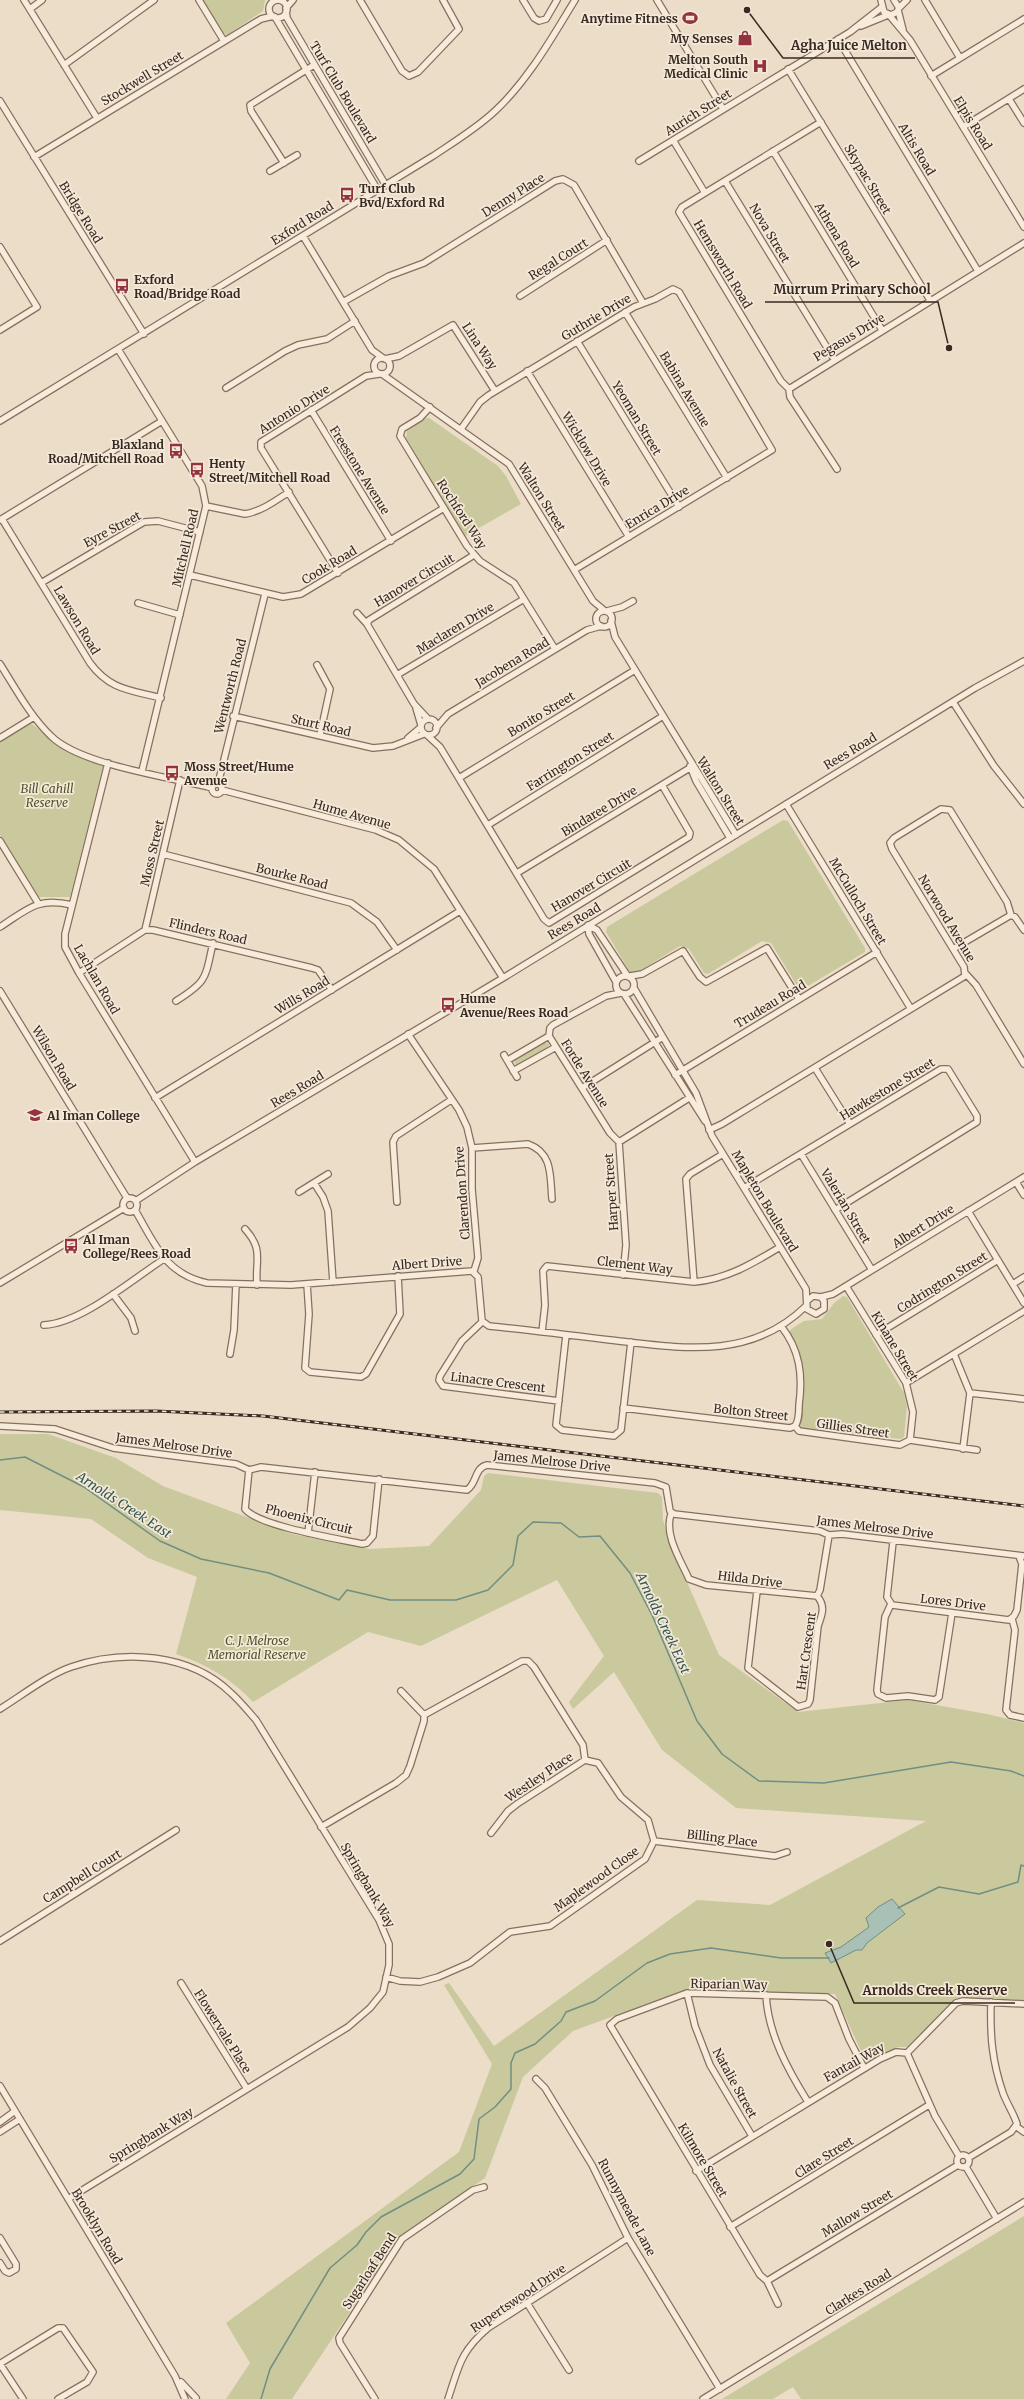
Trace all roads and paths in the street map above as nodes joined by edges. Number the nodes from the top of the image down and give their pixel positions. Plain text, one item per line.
1 (24, 0) edge
2 (42, 0) edge
3 (154, 0) edge
4 (199, 0) edge
5 (289, 0) edge
6 (293, 0) edge
7 (360, 0) edge
8 (443, 0) edge
9 (523, 0) edge
10 (557, 0) edge
11 (575, 0) edge
12 (657, 0) edge
13 (886, 0) edge
14 (895, 0) edge
15 (907, 0) edge
16 (925, 0) edge
17 (279, 1) edge
18 (270, 4) edge
19 (882, 4) edge
20 (30, 9) junction
21 (898, 9) junction
22 (286, 10) junction
23 (888, 15) junction
24 (274, 17) junction
25 (261, 19) junction
26 (1024, 19) edge
27 (903, 31) junction
28 (850, 32) junction
29 (838, 39) junction
30 (224, 41) junction
31 (960, 58) junction
32 (64, 65) junction
33 (314, 65) junction
34 (788, 69) junction
35 (306, 71) junction
36 (931, 76) junction
37 (1024, 89) edge
38 (1009, 98) junction
39 (0, 101) edge
40 (723, 109) junction
41 (97, 118) junction
42 (821, 122) junction
43 (1024, 123) edge
44 (963, 127) junction
45 (673, 140) junction
46 (773, 151) junction
47 (297, 156) dead end
48 (34, 157) junction
49 (640, 161) dead end
50 (284, 163) junction
51 (270, 171) dead end
52 (725, 181) junction
53 (385, 184) junction
54 (377, 189) junction
55 (705, 193) junction
56 (1024, 227) edge
57 (303, 236) junction
58 (607, 240) junction
59 (1024, 243) edge
60 (0, 247) edge
61 (978, 271) junction
62 (520, 296) dead end
63 (930, 300) junction
64 (343, 302) junction
65 (643, 303) junction
66 (625, 312) junction
67 (355, 321) junction
68 (0, 330) edge
69 (882, 330) junction
70 (144, 334) junction
71 (577, 341) junction
72 (118, 349) junction
73 (372, 350) junction
74 (399, 356) junction
75 (384, 359) junction
76 (834, 359) junction
77 (375, 364) junction
78 (390, 368) junction
79 (527, 371) junction
80 (381, 374) junction
81 (366, 376) junction
82 (394, 381) junction
83 (226, 388) dead end
84 (789, 389) junction
85 (496, 391) junction
86 (430, 407) junction
87 (311, 410) junction
88 (0, 422) edge
89 (162, 422) junction
90 (461, 429) junction
91 (751, 463) joint
92 (837, 469) dead end
93 (727, 478) junction
94 (289, 492) junction
95 (206, 506) junction
96 (679, 507) junction
97 (444, 508) junction
98 (1, 519) edge
99 (200, 532) junction
100 (629, 537) junction
101 (391, 540) junction
102 (474, 555) junction
103 (574, 570) junction
104 (338, 573) junction
105 (190, 576) junction
106 (41, 583) junction
107 (265, 594) junction
108 (524, 598) junction
109 (633, 600) dead end
110 (593, 601) junction
111 (138, 603) dead end
112 (622, 607) junction
113 (606, 611) junction
114 (357, 613) dead end
115 (180, 615) junction
116 (596, 618) junction
117 (611, 620) junction
118 (367, 624) junction
119 (603, 626) junction
120 (587, 630) junction
121 (615, 637) junction
122 (555, 649) junction
123 (1024, 661) edge
124 (0, 664) edge
125 (317, 665) dead end
126 (635, 670) junction
127 (397, 675) junction
128 (161, 698) junction
129 (953, 702) junction
130 (414, 704) junction
131 (448, 714) junction
132 (233, 716) junction
133 (663, 716) junction
134 (34, 717) junction
135 (429, 719) junction
136 (421, 726) junction
137 (436, 729) junction
138 (426, 734) junction
139 (320, 735) junction
140 (0, 738) edge
141 (403, 742) junction
142 (440, 747) junction
143 (108, 763) junction
144 (692, 767) junction
145 (142, 771) junction
146 (459, 778) junction
147 (180, 780) junction
148 (218, 784) junction
149 (662, 786) junction
150 (212, 788) junction
151 (222, 790) junction
152 (786, 804) junction
153 (1024, 804) edge
154 (488, 824) junction
155 (736, 835) junction
156 (730, 838) junction
157 (0, 842) edge
158 (163, 854) junction
159 (517, 873) junction
160 (38, 903) junction
161 (72, 905) junction
162 (460, 911) junction
163 (1011, 915) junction
164 (588, 925) junction
165 (0, 927) edge
166 (145, 930) junction
167 (1024, 930) edge
168 (213, 943) junction
169 (953, 949) junction
170 (397, 950) junction
171 (877, 952) junction
172 (78, 973) junction
173 (642, 974) junction
174 (966, 974) junction
175 (628, 976) junction
176 (503, 978) junction
177 (616, 983) junction
178 (634, 986) junction
179 (332, 990) junction
180 (0, 991) edge
181 (623, 994) junction
182 (606, 996) junction
183 (800, 999) junction
184 (176, 1001) dead end
185 (911, 1009) junction
186 (408, 1034) junction
187 (549, 1036) junction
188 (663, 1037) junction
189 (655, 1043) junction
190 (556, 1047) junction
191 (1024, 1064) edge
192 (815, 1068) junction
193 (684, 1070) junction
194 (513, 1071) junction
195 (675, 1075) junction
196 (517, 1077) dead end
197 (582, 1088) junction
198 (156, 1098) junction
199 (689, 1098) junction
200 (451, 1100) junction
201 (707, 1123) junction
202 (850, 1124) junction
203 (709, 1130) junction
204 (619, 1142) junction
205 (472, 1148) junction
206 (723, 1154) junction
207 (801, 1154) junction
208 (195, 1162) junction
209 (328, 1174) dead end
210 (1024, 1177) edge
211 (1016, 1182) junction
212 (314, 1183) junction
213 (744, 1188) junction
214 (299, 1192) dead end
215 (1024, 1195) edge
216 (127, 1198) junction
217 (552, 1199) dead end
218 (137, 1200) junction
219 (397, 1202) dead end
220 (124, 1208) junction
221 (135, 1210) junction
222 (835, 1210) junction
223 (968, 1211) junction
224 (245, 1229) dead end
225 (780, 1247) junction
226 (164, 1259) junction
227 (998, 1260) junction
228 (872, 1270) junction
229 (474, 1271) junction
230 (623, 1275) junction
231 (398, 1276) junction
232 (1024, 1277) edge
233 (333, 1282) junction
234 (694, 1282) junction
235 (0, 1283) edge
236 (236, 1284) junction
237 (257, 1284) junction
238 (307, 1284) junction
239 (1013, 1284) junction
240 (846, 1286) junction
241 (806, 1291) junction
242 (113, 1294) junction
243 (833, 1294) junction
244 (818, 1296) junction
245 (1024, 1303) edge
246 (807, 1304) junction
247 (825, 1305) junction
248 (1024, 1311) edge
249 (812, 1313) junction
250 (798, 1316) junction
251 (482, 1322) junction
252 (44, 1324) dead end
253 (781, 1326) junction
254 (135, 1331) dead end
255 (542, 1332) junction
256 (566, 1335) junction
257 (876, 1335) junction
258 (631, 1342) junction
259 (230, 1354) dead end
260 (954, 1354) junction
261 (906, 1383) junction
262 (970, 1392) junction
263 (1024, 1399) edge
264 (559, 1401) junction
265 (623, 1408) junction
266 (0, 1426) edge
267 (795, 1426) junction
268 (910, 1440) junction
269 (962, 1449) junction
270 (977, 1450) dead end
271 (249, 1470) junction
272 (315, 1472) junction
273 (379, 1479) junction
274 (671, 1514) junction
275 (308, 1532) junction
276 (829, 1535) junction
277 (893, 1542) junction
278 (1021, 1556) edge
279 (757, 1591) junction
280 (817, 1596) junction
281 (891, 1604) junction
282 (952, 1613) junction
283 (1012, 1619) junction
284 (400, 1691) dead end
285 (0, 1709) edge
286 (424, 1714) junction
287 (1024, 1718) edge
288 (585, 1760) junction
289 (322, 1827) junction
290 (176, 1830) dead end
291 (491, 1833) dead end
292 (654, 1841) junction
293 (787, 1852) dead end
294 (0, 1941) edge
295 (386, 1977) junction
296 (181, 1983) dead end
297 (687, 1993) junction
298 (766, 1995) junction
299 (992, 2002) junction
300 (1024, 2004) edge
301 (610, 2025) joint
302 (908, 2052) junction
303 (864, 2068) junction
304 (536, 2079) dead end
305 (0, 2086) edge
306 (247, 2089) junction
307 (808, 2102) junction
308 (929, 2105) junction
309 (15, 2111) junction
310 (20, 2119) junction
311 (0, 2122) edge
312 (1016, 2127) junction
313 (0, 2132) edge
314 (1024, 2132) edge
315 (752, 2136) junction
316 (959, 2156) junction
317 (968, 2158) junction
318 (958, 2165) junction
319 (966, 2167) junction
320 (696, 2170) junction
321 (484, 2187) dead end
322 (68, 2199) junction
323 (1024, 2202) edge
324 (997, 2219) junction
325 (730, 2227) junction
326 (0, 2238) edge
327 (628, 2238) junction
328 (0, 2263) edge
329 (767, 2281) junction
330 (527, 2303) junction
331 (778, 2304) dead end
332 (1, 2363) edge
333 (569, 2370) dead end
334 (175, 2376) junction
335 (720, 2389) junction
336 (198, 2398) edge
337 (23, 2399) edge
338 (58, 2399) edge
339 (185, 2399) edge
340 (189, 2399) edge
341 (375, 2399) edge
342 (448, 2399) edge
343 (703, 2399) edge

1 - 20 street
2 - 20 street
3 - 32 street
4 - 30 street
5 - 17 street
6 - 22 street
7 - 8 street
9 - 10 street
11 - 53 street, Exford Road
12 - 40 street
13 - 19 street, Aurich Street
14 - 21 street, Elpis Road
15 - 21 street, Aurich Street
16 - 31 street
17 - 18 street
17 - 22 street, Turf Club Boulevard
18 - 24 street, Turf Club Boulevard
18 - 25 street, Stockwell Street
19 - 23 street, Elpis Road
19 - 28 street, Aurich Street
20 - 32 street
21 - 23 street, Aurich Street
21 - 27 street, Elpis Road
22 - 24 street, Stockwell Street
22 - 33 street, Turf Club Boulevard
23 - 27 street, Elpis Road
23 - 28 street, Aurich Street
24 - 25 street, Stockwell Street
24 - 35 street, Turf Club Boulevard
25 - 30 street, Stockwell Street
26 - 31 street
27 - 36 street, Elpis Road
28 - 29 street, Aurich Street
29 - 34 street, Aurich Street
29 - 61 street, Altis Road
30 - 41 street, Stockwell Street
31 - 36 street
32 - 41 street
33 - 35 street
33 - 53 street, Turf Club Boulevard
34 - 40 street, Aurich Street
34 - 42 street, Skypac Street
35 - 50 street
35 - 54 street, Turf Club Boulevard
36 - 44 street, Elpis Road
37 - 38 street
38 - 43 street
38 - 44 street
39 - 48 street, Bridge Road
40 - 45 street, Aurich Street
41 - 48 street, Stockwell Street
42 - 46 street, Hemsworth Road
42 - 63 street, Skypac Street
44 - 56 street, Elpis Road
45 - 49 street, Aurich Street
45 - 55 street
46 - 52 street, Hemsworth Road
46 - 69 street, Athena Road
47 - 50 street
48 - 70 street, Bridge Road
50 - 51 street
52 - 55 street, Hemsworth Road
52 - 76 street, Nova Street
53 - 54 street, Exford Road
54 - 57 street, Exford Road
55 - 84 street, Hemsworth Road
57 - 64 street
57 - 70 street, Exford Road
58 - 62 street, Regal Court
58 - 64 street, Denny Place
58 - 65 street, Denny Place
59 - 61 street, Pegasus Drive
60 - 68 street
61 - 63 street, Pegasus Drive
63 - 69 street, Pegasus Drive
64 - 67 street
65 - 66 street, Guthrie Drive
65 - 91 street, Guthrie Drive
66 - 71 street, Guthrie Drive
66 - 93 street, Babina Avenue
67 - 73 street
67 - 83 street
69 - 76 street, Pegasus Drive
70 - 72 street, Exford Road
71 - 79 street, Guthrie Drive
71 - 96 street, Yeoman Street
72 - 88 street, Exford Road
72 - 89 street, Mitchell Road
73 - 75 street
73 - 77 street
74 - 75 street, Lina Way
74 - 78 street, Lina Way
74 - 85 street, Lina Way
75 - 77 street, Lina Way
75 - 78 street
76 - 84 street, Pegasus Drive
77 - 80 street
77 - 81 street, Antonio Drive
78 - 80 street, Lina Way
78 - 82 street
79 - 85 street, Guthrie Drive
79 - 100 street, Wicklow Drive
80 - 81 street, Antonio Drive
80 - 82 street, Walton Street
81 - 87 street, Antonio Drive
82 - 86 street, Walton Street
84 - 92 street, Hemsworth Road
85 - 90 street, Guthrie Drive
86 - 90 street, Walton Street
86 - 97 street, Rochford Way
87 - 94 street, Antonio Drive
87 - 101 street, Freestone Avenue
89 - 95 street, Mitchell Road
89 - 98 street
90 - 103 street, Walton Street
91 - 93 street, Enrica Drive
93 - 96 street, Enrica Drive
94 - 95 street
94 - 104 street, Antonio Drive
95 - 99 street, Mitchell Road
96 - 100 street, Enrica Drive
97 - 101 street, Cook Road
97 - 102 street, Rochford Way
98 - 106 street, Lawson Road
99 - 105 street, Mitchell Road
99 - 106 street, Eyre Street
100 - 103 street, Enrica Drive
101 - 104 street, Cook Road
102 - 108 street, Rochford Way
102 - 118 street, Hanover Circuit
103 - 110 street, Walton Street
104 - 107 street, Cook Road
105 - 107 street, Cook Road
105 - 115 street, Mitchell Road
106 - 128 street, Lawson Road
107 - 132 street, Wentworth Road
108 - 122 street, Rochford Way
108 - 127 street, Maclaren Drive
109 - 112 street
110 - 113 street, Walton Street
110 - 116 street, Walton Street
111 - 115 street
112 - 113 street
112 - 117 street
113 - 116 street
113 - 117 street, Walton Street
114 - 118 street
115 - 128 street, Mitchell Road
116 - 119 street, Walton Street
116 - 120 street, Jacobena Road
117 - 119 street, Jacobena Road
117 - 121 street, Walton Street
118 - 127 street
119 - 120 street, Jacobena Road
119 - 121 street, Walton Street
120 - 122 street, Jacobena Road
121 - 126 street, Walton Street
122 - 131 street, Jacobena Road
123 - 129 street, Rees Road
124 - 134 street
125 - 139 street
126 - 133 street, Walton Street
126 - 146 street, Bonito Street
127 - 130 street
128 - 145 street, Mitchell Road
129 - 152 street, Rees Road
129 - 153 street
130 - 135 street
130 - 136 street
131 - 135 street, Jacobena Road
131 - 137 street, Jacobena Road
132 - 139 street, Sturt Road
132 - 148 street, Wentworth Road
133 - 144 street, Walton Street
133 - 154 street, Farrington Street
134 - 140 street
134 - 143 street
135 - 136 street
135 - 137 street
136 - 138 street
136 - 141 street, Sturt Road
137 - 138 street
137 - 142 street
138 - 141 street, Sturt Road
138 - 142 street
139 - 141 street, Sturt Road
142 - 146 street, Hanover Circuit
143 - 145 street
143 - 161 street, Lachlan Road
144 - 149 street, Bindaree Drive
144 - 155 street, Walton Street
144 - 156 street, Walton Street
145 - 147 street
146 - 154 street, Hanover Circuit
147 - 150 street
147 - 158 street, Moss Street
148 - 150 street
148 - 151 street
149 - 159 street, Bindaree Drive
149 - 159 street, Hanover Circuit
150 - 151 street, Hume Avenue
151 - 162 street, Hume Avenue
152 - 155 street, Rees Road
152 - 171 street, McCulloch Street
154 - 159 street, Hanover Circuit
155 - 156 street, Rees Road
156 - 164 street, Rees Road
157 - 160 street
158 - 166 street, Moss Street
158 - 170 street, Bourke Road
160 - 161 street
160 - 165 street
161 - 172 street, Lachlan Road
162 - 170 street, Wills Road
162 - 176 street, Hume Avenue
163 - 167 street
163 - 169 street
163 - 169 street, Norwood Avenue
164 - 175 street
164 - 176 street, Rees Road
164 - 177 street
166 - 168 street, Flinders Road
166 - 172 street
168 - 179 street, Flinders Road
168 - 184 street
169 - 174 street, Norwood Avenue
170 - 179 street, Wills Road
171 - 183 street, Trudeau Road
171 - 185 street, McCulloch Street
172 - 198 street, Lachlan Road
173 - 175 street
173 - 178 street
173 - 183 street
174 - 185 street, Norwood Avenue
174 - 191 street
175 - 177 street
175 - 178 street
176 - 186 street, Rees Road
177 - 181 street
177 - 182 street, Forde Avenue
178 - 181 street
178 - 188 street, Mapleton Boulevard
179 - 198 street, Wills Road
180 - 216 street, Wilson Road
181 - 182 street, Forde Avenue
181 - 189 street, Mapleton Boulevard
182 - 187 street, Forde Avenue
183 - 193 street, Trudeau Road
185 - 192 street, Norwood Avenue
186 - 200 street, Clarendon Drive
186 - 208 street, Rees Road
187 - 190 street, Forde Avenue
187 - 194 street
188 - 189 street
188 - 193 street, Mapleton Boulevard
189 - 195 street, Mapleton Boulevard
189 - 197 street
190 - 194 street
190 - 197 street, Forde Avenue
192 - 202 street
192 - 203 street, Norwood Avenue
193 - 195 street, Trudeau Road
193 - 201 street, Mapleton Boulevard
194 - 196 street
195 - 199 street, Mapleton Boulevard
197 - 204 street, Forde Avenue
198 - 208 street, Lachlan Road
199 - 201 street, Mapleton Boulevard
199 - 204 street, Harper Street
200 - 205 street, Clarendon Drive
200 - 219 street
201 - 203 street, Mapleton Boulevard
202 - 207 street, Hawkestone Street
202 - 222 street, Hawkestone Street
203 - 206 street, Mapleton Boulevard
204 - 230 street, Harper Street
205 - 217 street
205 - 229 street, Clarendon Drive
206 - 213 street, Mapleton Boulevard
206 - 234 street
207 - 213 street, Hawkestone Street
207 - 222 street, Valerian Street
208 - 218 street, Rees Road
209 - 212 street
210 - 211 street, Albert Drive
211 - 215 street
211 - 223 street, Albert Drive
212 - 214 street
212 - 233 street
213 - 225 street, Mapleton Boulevard
216 - 218 street
216 - 220 street
218 - 221 street
220 - 221 street
220 - 235 street
221 - 226 street, Albert Drive
222 - 228 street, Valerian Street
223 - 227 street
223 - 228 street, Albert Drive
224 - 237 street
225 - 234 street, Clement Way
225 - 241 street, Mapleton Boulevard
226 - 236 street, Albert Drive
226 - 242 street
227 - 239 street
227 - 257 street, Codrington Street
228 - 240 street, Albert Drive
229 - 231 street, Albert Drive
229 - 251 street, Albert Drive
230 - 234 street, Clement Way
230 - 255 street, Clement Way
231 - 233 street, Albert Drive
231 - 238 street
232 - 239 street
233 - 238 street, Albert Drive
236 - 237 street, Albert Drive
236 - 259 street
237 - 238 street, Albert Drive
239 - 245 street
240 - 243 street, Albert Drive
240 - 257 street, Kinane Street
241 - 244 street, Mapleton Boulevard
241 - 246 street, Mapleton Boulevard
242 - 252 street
242 - 254 street
243 - 244 street, Albert Drive
243 - 247 street, Albert Drive
244 - 246 street, Albert Drive
244 - 247 street
246 - 249 street
246 - 250 street
247 - 249 street
248 - 260 street
249 - 250 street
250 - 253 street
251 - 255 street
251 - 264 street, Linacre Crescent
253 - 258 street
253 - 267 street, Bolton Street
255 - 256 street
256 - 258 street
256 - 264 street
257 - 261 street, Kinane Street
258 - 265 street
260 - 261 street
260 - 262 street
261 - 268 street, Kinane Street
262 - 263 street
262 - 269 street
264 - 265 street
265 - 267 street, Bolton Street
266 - 271 street, James Melrose Drive
267 - 268 street, Gillies Street
268 - 269 street
269 - 270 street
271 - 272 street, James Melrose Drive
271 - 275 street, Phoenix Circuit
272 - 273 street, James Melrose Drive
272 - 275 street
273 - 274 street, James Melrose Drive
273 - 275 street, Phoenix Circuit
274 - 276 street, James Melrose Drive
274 - 279 street, Hilda Drive
276 - 277 street, James Melrose Drive
276 - 280 street
277 - 278 street, James Melrose Drive
277 - 281 street
278 - 283 street
279 - 280 street, Hilda Drive
279 - 280 street, Hart Crescent
281 - 282 street, Lores Drive
281 - 282 street
282 - 283 street, Lores Drive
283 - 287 street
284 - 286 street
285 - 289 street, Springbank Way
286 - 288 street
286 - 289 street
288 - 291 street, Westley Place
288 - 292 street
289 - 295 street, Springbank Way
290 - 294 street, Campbell Court
292 - 293 street, Billing Place
292 - 295 street, Maplewood Close
295 - 306 street, Springbank Way
296 - 306 street, Flowervale Place
297 - 298 street, Riparian Way
297 - 301 street, Riparian Way
297 - 315 street, Natalie Street
298 - 303 street, Riparian Way
298 - 307 street
299 - 300 street
299 - 302 street
299 - 312 street
301 - 320 street, Kilmore Street
302 - 303 street, Fantail Way
302 - 308 street
303 - 307 street, Fantail Way
304 - 327 street, Runnymeade Lane
305 - 309 street, Brooklyn Road
306 - 322 street, Springbank Way
307 - 315 street, Fantail Way
308 - 316 street
308 - 325 street, Clare Street
309 - 310 street, Brooklyn Road
309 - 311 street
310 - 313 street
310 - 322 street, Brooklyn Road
312 - 314 street
312 - 317 street
315 - 320 street, Fantail Way
316 - 317 street
316 - 318 street
317 - 319 street
318 - 319 street
318 - 329 street, Mallow Street
319 - 324 street
320 - 325 street, Kilmore Street
321 - 341 street, Sugarloaf Bend
322 - 334 street, Brooklyn Road
323 - 324 street, Clarkes Road
324 - 335 street, Clarkes Road
325 - 329 street, Kilmore Street
326 - 328 street
327 - 330 street, Rupertswood Drive
327 - 335 street, Runnymeade Lane
329 - 331 street, Kilmore Street
330 - 333 street
330 - 342 street, Rupertswood Drive
332 - 337 street
332 - 338 street
334 - 336 street, Brooklyn Road
334 - 339 street, Brooklyn Road
335 - 343 street, Clarkes Road
336 - 340 street

